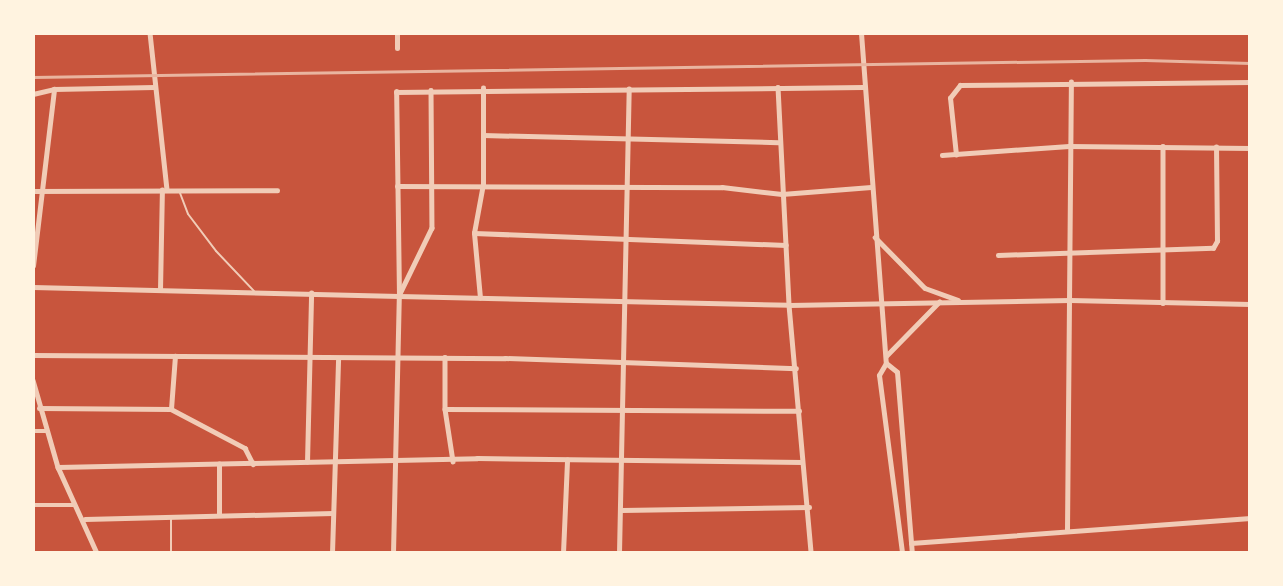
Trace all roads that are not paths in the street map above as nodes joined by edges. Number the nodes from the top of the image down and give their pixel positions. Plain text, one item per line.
1 (149, 33) edge
2 (397, 33) edge
3 (861, 33) edge
4 (397, 48) dead end
5 (1071, 82) junction
6 (1250, 82) edge
7 (155, 87) junction
8 (778, 87) junction
9 (863, 87) junction
10 (483, 88) junction
11 (54, 89) junction
12 (629, 89) junction
13 (431, 90) junction
14 (396, 92) joint
15 (33, 94) edge
16 (483, 135) junction
17 (629, 137) junction
18 (778, 142) junction
19 (1069, 146) junction
20 (1163, 146) junction
21 (1216, 147) junction
22 (1250, 148) edge
23 (942, 155) dead end
24 (956, 155) junction
25 (483, 184) junction
26 (434, 185) junction
27 (397, 186) junction
28 (629, 186) junction
29 (871, 187) junction
30 (165, 189) junction
31 (178, 189) junction
32 (42, 190) junction
33 (277, 190) dead end
34 (33, 191) edge
35 (782, 194) junction
36 (474, 233) junction
37 (875, 236) junction
38 (628, 237) junction
39 (786, 245) junction
40 (1073, 252) junction
41 (1163, 252) junction
42 (998, 255) dead end
43 (33, 266) edge
44 (33, 287) edge
45 (160, 291) junction
46 (256, 292) junction
47 (311, 293) junction
48 (399, 296) junction
49 (480, 298) junction
50 (1070, 300) junction
51 (940, 301) junction
52 (962, 301) junction
53 (621, 302) junction
54 (880, 302) junction
55 (1163, 303) junction
56 (1250, 304) edge
57 (789, 305) junction
58 (33, 355) edge
59 (175, 356) junction
60 (310, 358) junction
61 (397, 358) junction
62 (445, 358) junction
63 (338, 359) junction
64 (885, 360) junction
65 (620, 363) junction
66 (796, 368) junction
67 (33, 380) edge
68 (39, 408) junction
69 (171, 409) junction
70 (619, 409) junction
71 (445, 410) junction
72 (799, 411) junction
73 (33, 431) edge
74 (47, 431) junction
75 (335, 460) junction
76 (567, 460) junction
77 (307, 461) junction
78 (453, 461) junction
79 (802, 462) junction
80 (394, 463) junction
81 (619, 463) junction
82 (219, 464) junction
83 (253, 464) junction
84 (58, 467) junction
85 (33, 505) edge
86 (75, 505) junction
87 (809, 507) junction
88 (622, 510) junction
89 (333, 513) junction
90 (219, 515) junction
91 (171, 518) junction
92 (1250, 518) edge
93 (85, 519) junction
94 (1067, 530) junction
95 (911, 543) junction
96 (97, 553) edge
97 (172, 553) edge
98 (332, 553) edge
99 (394, 553) edge
100 (563, 553) edge
101 (619, 553) edge
102 (811, 553) edge
103 (902, 553) edge
104 (912, 553) edge

1 - 7 street
2 - 4 street
3 - 9 street
5 - 6 street
5 - 19 street
5 - 24 street
7 - 11 street
7 - 30 street
8 - 9 street
8 - 12 street
8 - 18 street
9 - 29 street
10 - 12 street
10 - 13 street
10 - 16 street
11 - 15 street
11 - 32 street
12 - 17 street
13 - 14 street
13 - 26 street
14 - 27 street
16 - 17 street
16 - 25 street
17 - 18 street
17 - 28 street
18 - 35 street
19 - 20 street
19 - 24 street
19 - 40 street
20 - 21 street
20 - 41 street
21 - 22 street
21 - 41 street
23 - 24 street
25 - 26 street
25 - 28 street
25 - 36 street
26 - 27 street
26 - 48 street
27 - 48 street
28 - 35 street
28 - 38 street
29 - 35 street
29 - 37 street
30 - 31 street
30 - 32 street
30 - 45 street
31 - 33 street
31 - 46 lane
32 - 34 street
32 - 43 street
35 - 39 street
36 - 38 street
36 - 49 street
37 - 52 street
37 - 54 street
38 - 39 street
38 - 53 street
39 - 57 street
40 - 41 street
40 - 42 street
40 - 50 street
41 - 55 street
44 - 45 street
45 - 46 street
46 - 47 street
47 - 48 street
47 - 60 street
48 - 49 street
48 - 61 street
49 - 53 street
50 - 52 street
50 - 55 street
50 - 94 street
51 - 52 street
51 - 54 street
51 - 64 street
53 - 57 street
53 - 65 street
54 - 57 street
54 - 64 street
55 - 56 street
57 - 66 street
58 - 59 street
59 - 60 street
59 - 69 street
60 - 63 street
60 - 77 street
61 - 62 street
61 - 63 street
61 - 80 street
62 - 65 street
62 - 71 street
63 - 75 street
64 - 95 street
64 - 103 street
65 - 66 street
65 - 70 street
66 - 72 street
67 - 68 street
68 - 69 street
68 - 74 street
69 - 83 street
70 - 71 street
70 - 72 street
70 - 81 street
71 - 78 street
72 - 79 street
73 - 74 street
74 - 84 street
75 - 77 street
75 - 80 street
75 - 89 street
76 - 78 street
76 - 81 street
76 - 100 street
77 - 83 street
78 - 80 street
79 - 81 street
79 - 87 street
80 - 99 street
81 - 88 street
82 - 83 street
82 - 84 street
82 - 90 street
84 - 86 street
85 - 86 street
86 - 93 street
87 - 88 street
87 - 102 street
88 - 101 street
89 - 90 street
89 - 98 street
90 - 91 street
91 - 93 street
91 - 97 lane
92 - 94 street
93 - 96 street
94 - 95 street
95 - 104 street

